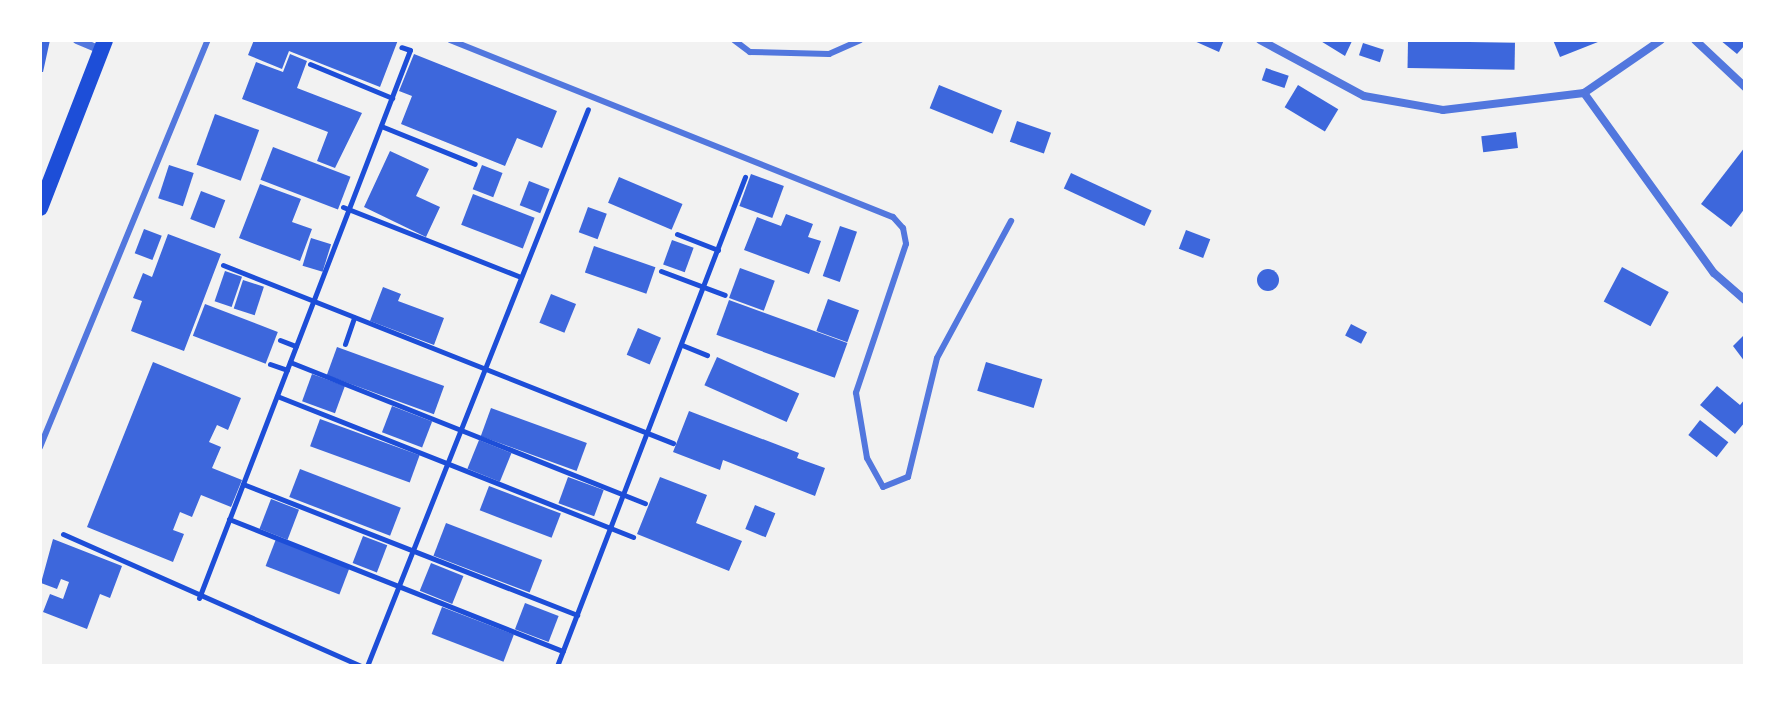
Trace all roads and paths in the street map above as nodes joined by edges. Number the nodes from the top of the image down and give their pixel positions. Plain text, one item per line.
1 (77, 40) edge
2 (208, 40) edge
3 (450, 40) edge
4 (734, 40) edge
5 (860, 40) edge
6 (1260, 40) edge
7 (1661, 40) edge
8 (1695, 40) edge
9 (103, 45) edge
10 (401, 47) dead end
11 (310, 64) dead end
12 (1745, 87) edge
13 (1584, 93) junction
14 (592, 97) junction
15 (392, 98) junction
16 (381, 126) junction
17 (475, 164) dead end
18 (745, 177) dead end
19 (40, 208) edge
20 (346, 208) junction
21 (1011, 221) dead end
22 (677, 234) dead end
23 (718, 250) junction
24 (223, 265) dead end
25 (661, 271) dead end
26 (521, 277) junction
27 (704, 287) junction
28 (725, 295) dead end
29 (1745, 300) edge
30 (313, 302) junction
31 (354, 318) junction
32 (280, 340) dead end
33 (345, 344) dead end
34 (682, 345) junction
35 (296, 346) junction
36 (707, 355) dead end
37 (290, 362) junction
38 (270, 364) dead end
39 (287, 370) junction
40 (484, 371) junction
41 (277, 396) junction
42 (461, 430) junction
43 (650, 433) junction
44 (673, 443) dead end
45 (40, 447) edge
46 (447, 464) junction
47 (243, 484) junction
48 (626, 496) junction
49 (645, 503) dead end
50 (229, 519) junction
51 (613, 529) junction
52 (63, 534) dead end
53 (633, 537) dead end
54 (413, 551) junction
55 (399, 586) junction
56 (199, 598) junction
57 (577, 615) junction
58 (563, 651) junction
59 (361, 666) edge
60 (367, 666) edge
61 (557, 666) edge

1 - 9 street
2 - 45 lane
3 - 14 lane
4 - 5 lane
6 - 13 street
7 - 13 street
8 - 12 street
9 - 19 main road
10 - 15 path
11 - 15 path
13 - 29 street
14 - 21 lane
14 - 26 path
15 - 16 path
16 - 17 path
16 - 20 path
18 - 23 path
20 - 26 path
20 - 30 path
22 - 23 path
23 - 27 path
24 - 30 path
25 - 27 path
26 - 40 path
27 - 28 path
27 - 34 path
30 - 31 path
30 - 35 path
31 - 33 path
31 - 40 path
32 - 35 path
34 - 36 path
34 - 43 path
35 - 37 path
37 - 39 path
37 - 42 path
38 - 39 path
39 - 41 path
40 - 42 path
40 - 43 path
41 - 46 path
41 - 47 path
42 - 46 path
42 - 48 path
43 - 44 path
43 - 48 path
46 - 51 path
46 - 54 path
47 - 50 path
47 - 54 path
48 - 49 path
48 - 51 path
50 - 55 path
50 - 56 path
51 - 53 path
51 - 57 path
52 - 56 path
54 - 55 path
54 - 57 path
55 - 58 path
55 - 60 path
56 - 59 path
57 - 58 path
58 - 61 path

